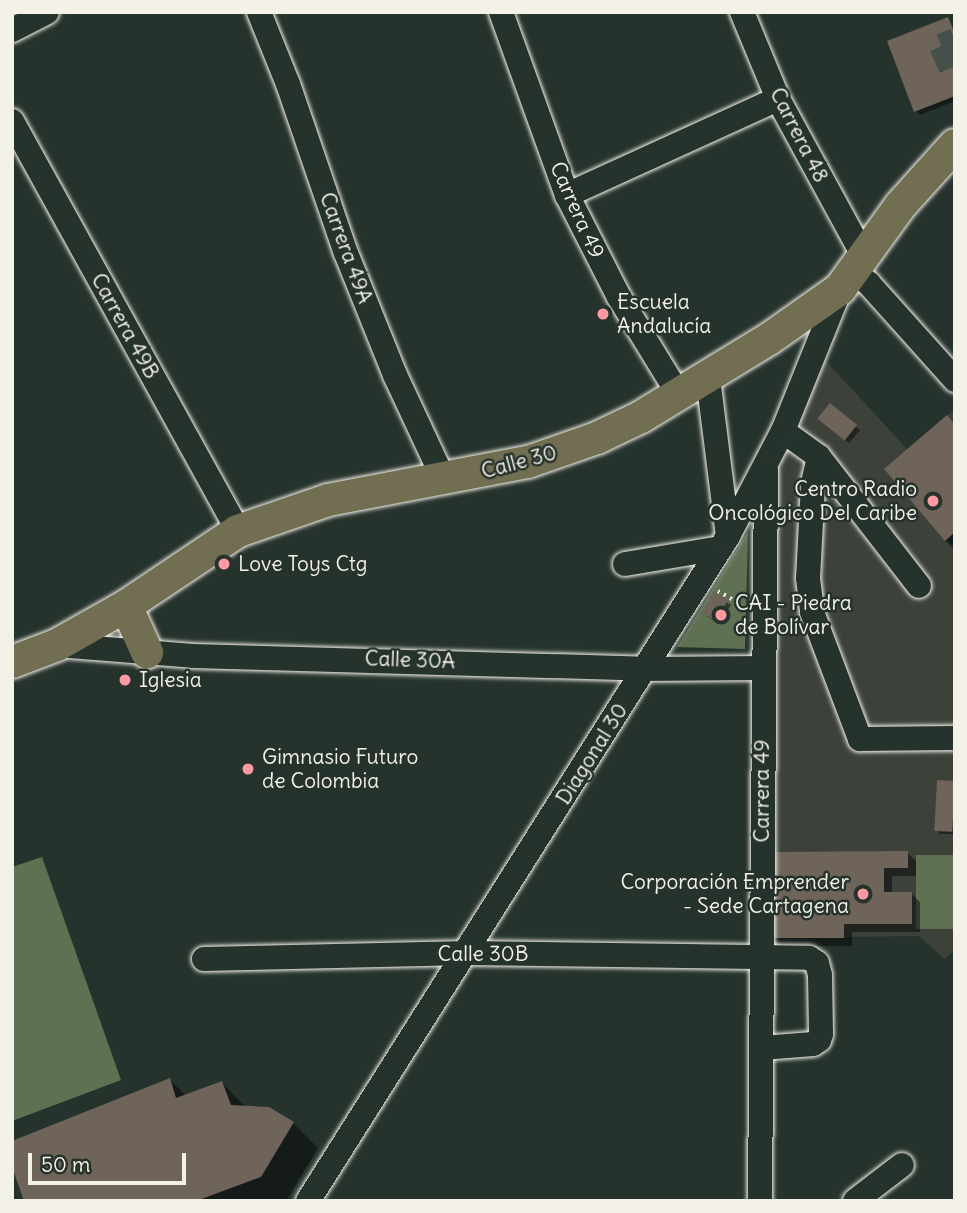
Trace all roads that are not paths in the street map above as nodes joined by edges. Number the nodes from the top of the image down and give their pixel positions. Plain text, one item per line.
1 (47, 12) edge
2 (259, 12) edge
3 (501, 12) edge
4 (742, 12) edge
5 (12, 30) edge
6 (778, 99) junction
7 (12, 121) edge
8 (955, 145) edge
9 (567, 195) junction
10 (852, 271) junction
11 (708, 378) junction
12 (955, 380) edge
13 (679, 395) junction
14 (783, 431) junction
15 (819, 457) junction
16 (766, 464) junction
17 (444, 480) junction
18 (238, 531) junction
19 (724, 542) junction
20 (625, 564) dead end
21 (919, 586) dead end
22 (126, 606) junction
23 (57, 645) junction
24 (147, 652) junction
25 (12, 662) edge
26 (646, 668) junction
27 (763, 668) junction
28 (955, 738) edge
29 (468, 953) junction
30 (761, 956) junction
31 (204, 959) dead end
32 (762, 1048) junction
33 (902, 1165) dead end
34 (308, 1201) edge
35 (760, 1201) edge
36 (856, 1201) edge

1 - 5 street
2 - 17 street, Carrera 49A
3 - 9 street, Carrera 49
4 - 6 street, Carrera 48
6 - 9 street
6 - 10 street, Carrera 48
7 - 18 street, Carrera 49B
8 - 10 main road, Calle 30
9 - 13 street, Carrera 49
10 - 11 main road, Calle 30
10 - 12 street, Carrera 48
10 - 14 street, Diagonal 30
11 - 13 main road, Calle 30
11 - 19 street
13 - 17 main road, Calle 30
14 - 15 street
14 - 16 street, Diagonal 30
15 - 21 street
15 - 28 street
16 - 19 street, Diagonal 30
16 - 27 street, Carrera 49
17 - 18 main road, Calle 30
18 - 22 main road, Calle 30
19 - 20 street
19 - 26 street, Diagonal 30
22 - 23 main road, Calle 30
22 - 24 main road
23 - 24 street, Calle 30A
23 - 25 main road, Calle 30
24 - 26 street, Calle 30A
26 - 27 street, Calle 30A
26 - 29 street, Diagonal 30
27 - 30 street, Carrera 49
29 - 30 street, Calle 30B
29 - 31 street, Calle 30B
29 - 34 street, Diagonal 30
30 - 32 street, Carrera 49
30 - 32 street, Calle 30B
32 - 35 street, Carrera 49
33 - 36 street

